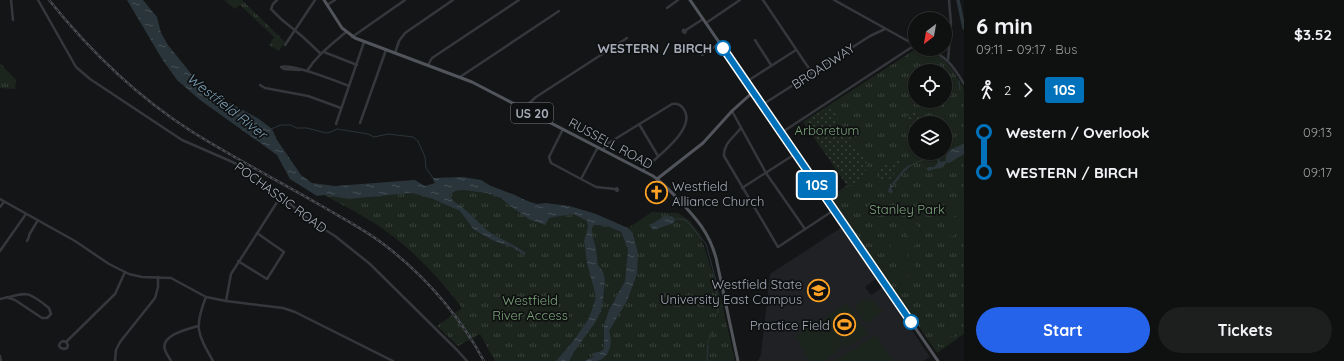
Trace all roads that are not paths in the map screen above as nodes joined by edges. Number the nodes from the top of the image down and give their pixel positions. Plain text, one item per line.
1 (11, 0) edge
2 (38, 0) edge
3 (277, 0) edge
4 (315, 0) edge
5 (324, 0) edge
6 (335, 0) edge
7 (405, 0) edge
8 (453, 0) edge
9 (519, 0) edge
10 (678, 0) edge
11 (690, 0) edge
12 (740, 0) edge
13 (763, 0) edge
14 (834, 0) edge
15 (949, 0) edge
16 (327, 5) junction
17 (667, 8) dead end
18 (559, 11) dead end
19 (950, 12) edge
20 (703, 19) junction
21 (13, 20) dead end
22 (706, 23) junction
23 (885, 29) junction
24 (686, 30) dead end
25 (295, 31) junction
26 (346, 32) junction
27 (352, 37) junction
28 (627, 38) dead end
29 (755, 40) dead end
30 (908, 41) edge
31 (364, 42) junction
32 (720, 43) junction
33 (285, 45) dead end
34 (386, 50) junction
35 (796, 50) junction
36 (908, 50) edge
37 (322, 53) junction
38 (395, 53) junction
39 (704, 54) dead end
40 (949, 56) edge
41 (943, 57) edge
42 (948, 60) junction
43 (356, 65) junction
44 (428, 65) junction
45 (772, 65) junction
46 (300, 70) junction
47 (306, 71) junction
48 (812, 73) junction
49 (460, 77) junction
50 (746, 82) junction
51 (964, 84) edge
52 (260, 85) dead end
53 (349, 86) junction
54 (753, 92) junction
55 (762, 105) junction
56 (342, 108) junction
57 (524, 108) junction
58 (732, 112) junction
59 (360, 123) dead end
60 (336, 124) dead end
61 (639, 124) junction
62 (741, 128) junction
63 (563, 129) junction
64 (781, 133) junction
65 (598, 147) junction
66 (603, 150) junction
67 (795, 154) junction
68 (658, 156) junction
69 (642, 171) junction
70 (766, 173) junction
71 (581, 179) junction
72 (657, 179) junction
73 (742, 188) junction
74 (615, 189) dead end
75 (281, 196) junction
76 (0, 199) edge
77 (4, 202) junction
78 (0, 207) edge
79 (834, 210) junction
80 (26, 214) junction
81 (38, 220) junction
82 (805, 230) junction
83 (257, 233) junction
84 (27, 241) dead end
85 (0, 251) edge
86 (238, 261) junction
87 (125, 272) junction
88 (158, 277) junction
89 (22, 293) junction
90 (206, 296) junction
91 (6, 297) junction
92 (0, 299) edge
93 (226, 301) junction
94 (19, 302) junction
95 (198, 326) junction
96 (66, 342) dead end
97 (0, 356) edge
98 (1, 361) edge
99 (115, 361) edge
100 (171, 361) edge
101 (213, 361) edge
102 (393, 361) edge
103 (466, 361) edge
104 (738, 361) edge
105 (938, 361) edge

1 - 21 street
2 - 75 street, POCHASSIC ROAD
3 - 25 street
4 - 25 street
5 - 16 main road, US 20
6 - 16 street
7 - 27 street
8 - 38 street
9 - 44 street
10 - 17 street
11 - 20 main road
12 - 22 street
13 - 35 street
14 - 23 street
15 - 19 street
16 - 26 main road, US 20
18 - 49 street
20 - 22 main road
20 - 24 street
22 - 32 main road
23 - 30 street
23 - 48 street, BROADWAY
25 - 33 street
25 - 37 street
26 - 27 main road, RUSSELL ROAD / US 20
26 - 37 street
27 - 31 main road, RUSSELL ROAD / US 20
28 - 57 street
29 - 45 street
31 - 34 main road, RUSSELL ROAD / US 20
31 - 43 street
32 - 39 street
32 - 50 main road
34 - 38 main road, RUSSELL ROAD / US 20
34 - 59 street
35 - 45 street
35 - 48 street
36 - 64 street
37 - 43 street
37 - 47 street
38 - 44 main road, RUSSELL ROAD / US 20
40 - 42 street
41 - 42 street
42 - 51 street
43 - 53 street
44 - 49 main road, RUSSELL ROAD / US 20
45 - 50 street
46 - 46 street
46 - 47 street
47 - 53 street
48 - 55 street, BROADWAY
49 - 57 main road, RUSSELL ROAD / US 20
50 - 54 main road
52 - 56 street
53 - 56 street
54 - 55 main road
54 - 58 main road
55 - 64 main road
56 - 60 street
57 - 63 main road, RUSSELL ROAD / US 20
58 - 62 street
58 - 72 main road
61 - 66 street
61 - 68 street
61 - 68 street
62 - 70 street
62 - 73 street
63 - 65 main road, RUSSELL ROAD / US 20
63 - 71 street
64 - 67 main road
65 - 66 main road, RUSSELL ROAD / US 20
65 - 71 street
66 - 69 main road, RUSSELL ROAD / US 20
67 - 70 street
67 - 79 main road
68 - 69 street
69 - 72 main road, RUSSELL ROAD / US 20
70 - 73 street
70 - 82 street
71 - 74 street
72 - 104 main road, RUSSELL ROAD / US 20
73 - 82 street
75 - 83 street
75 - 103 street, POCHASSIC ROAD
76 - 77 street
77 - 78 street
77 - 80 street
79 - 82 street
79 - 105 main road
80 - 81 street
80 - 85 street
81 - 84 street
81 - 87 street
83 - 86 street
83 - 86 street
86 - 93 street
87 - 88 street
87 - 96 street
88 - 90 street
88 - 99 street
89 - 91 street
89 - 94 street
89 - 94 street
90 - 93 street
90 - 95 street
91 - 92 street
91 - 94 street
93 - 102 street
95 - 100 street
95 - 101 street
97 - 98 street

